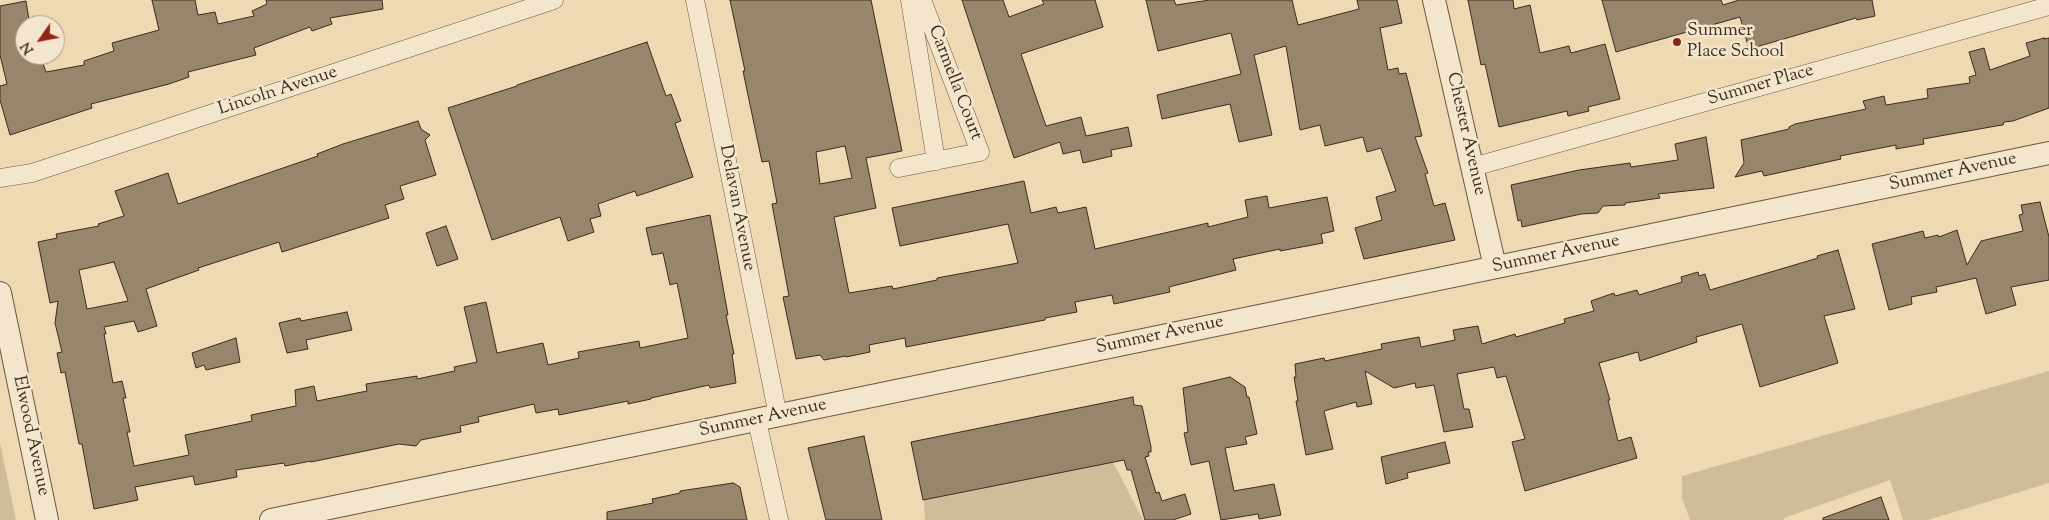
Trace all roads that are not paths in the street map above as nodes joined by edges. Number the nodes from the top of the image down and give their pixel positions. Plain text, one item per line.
1 (554, 0) edge
2 (695, 0) edge
3 (910, 0) edge
4 (922, 0) edge
5 (1434, 0) edge
6 (2049, 6) edge
7 (2049, 153) edge
8 (936, 161) junction
9 (1473, 167) junction
10 (899, 168) dead end
11 (0, 178) edge
12 (1495, 267) junction
13 (0, 293) edge
14 (768, 418) junction
15 (47, 520) edge
16 (270, 520) edge
17 (779, 520) edge

1 - 11 street, Lincoln Avenue
2 - 14 street, Delavan Avenue
3 - 8 street, Carmella Court
4 - 8 street, Carmella Court
5 - 9 street, Chester Avenue
6 - 9 street, Summer Place
7 - 12 street, Summer Avenue
8 - 10 street, Carmella Court
9 - 12 street, Chester Avenue
12 - 14 street, Summer Avenue
13 - 15 street, Elwood Avenue
14 - 16 street, Summer Avenue
14 - 17 street, Delavan Avenue

